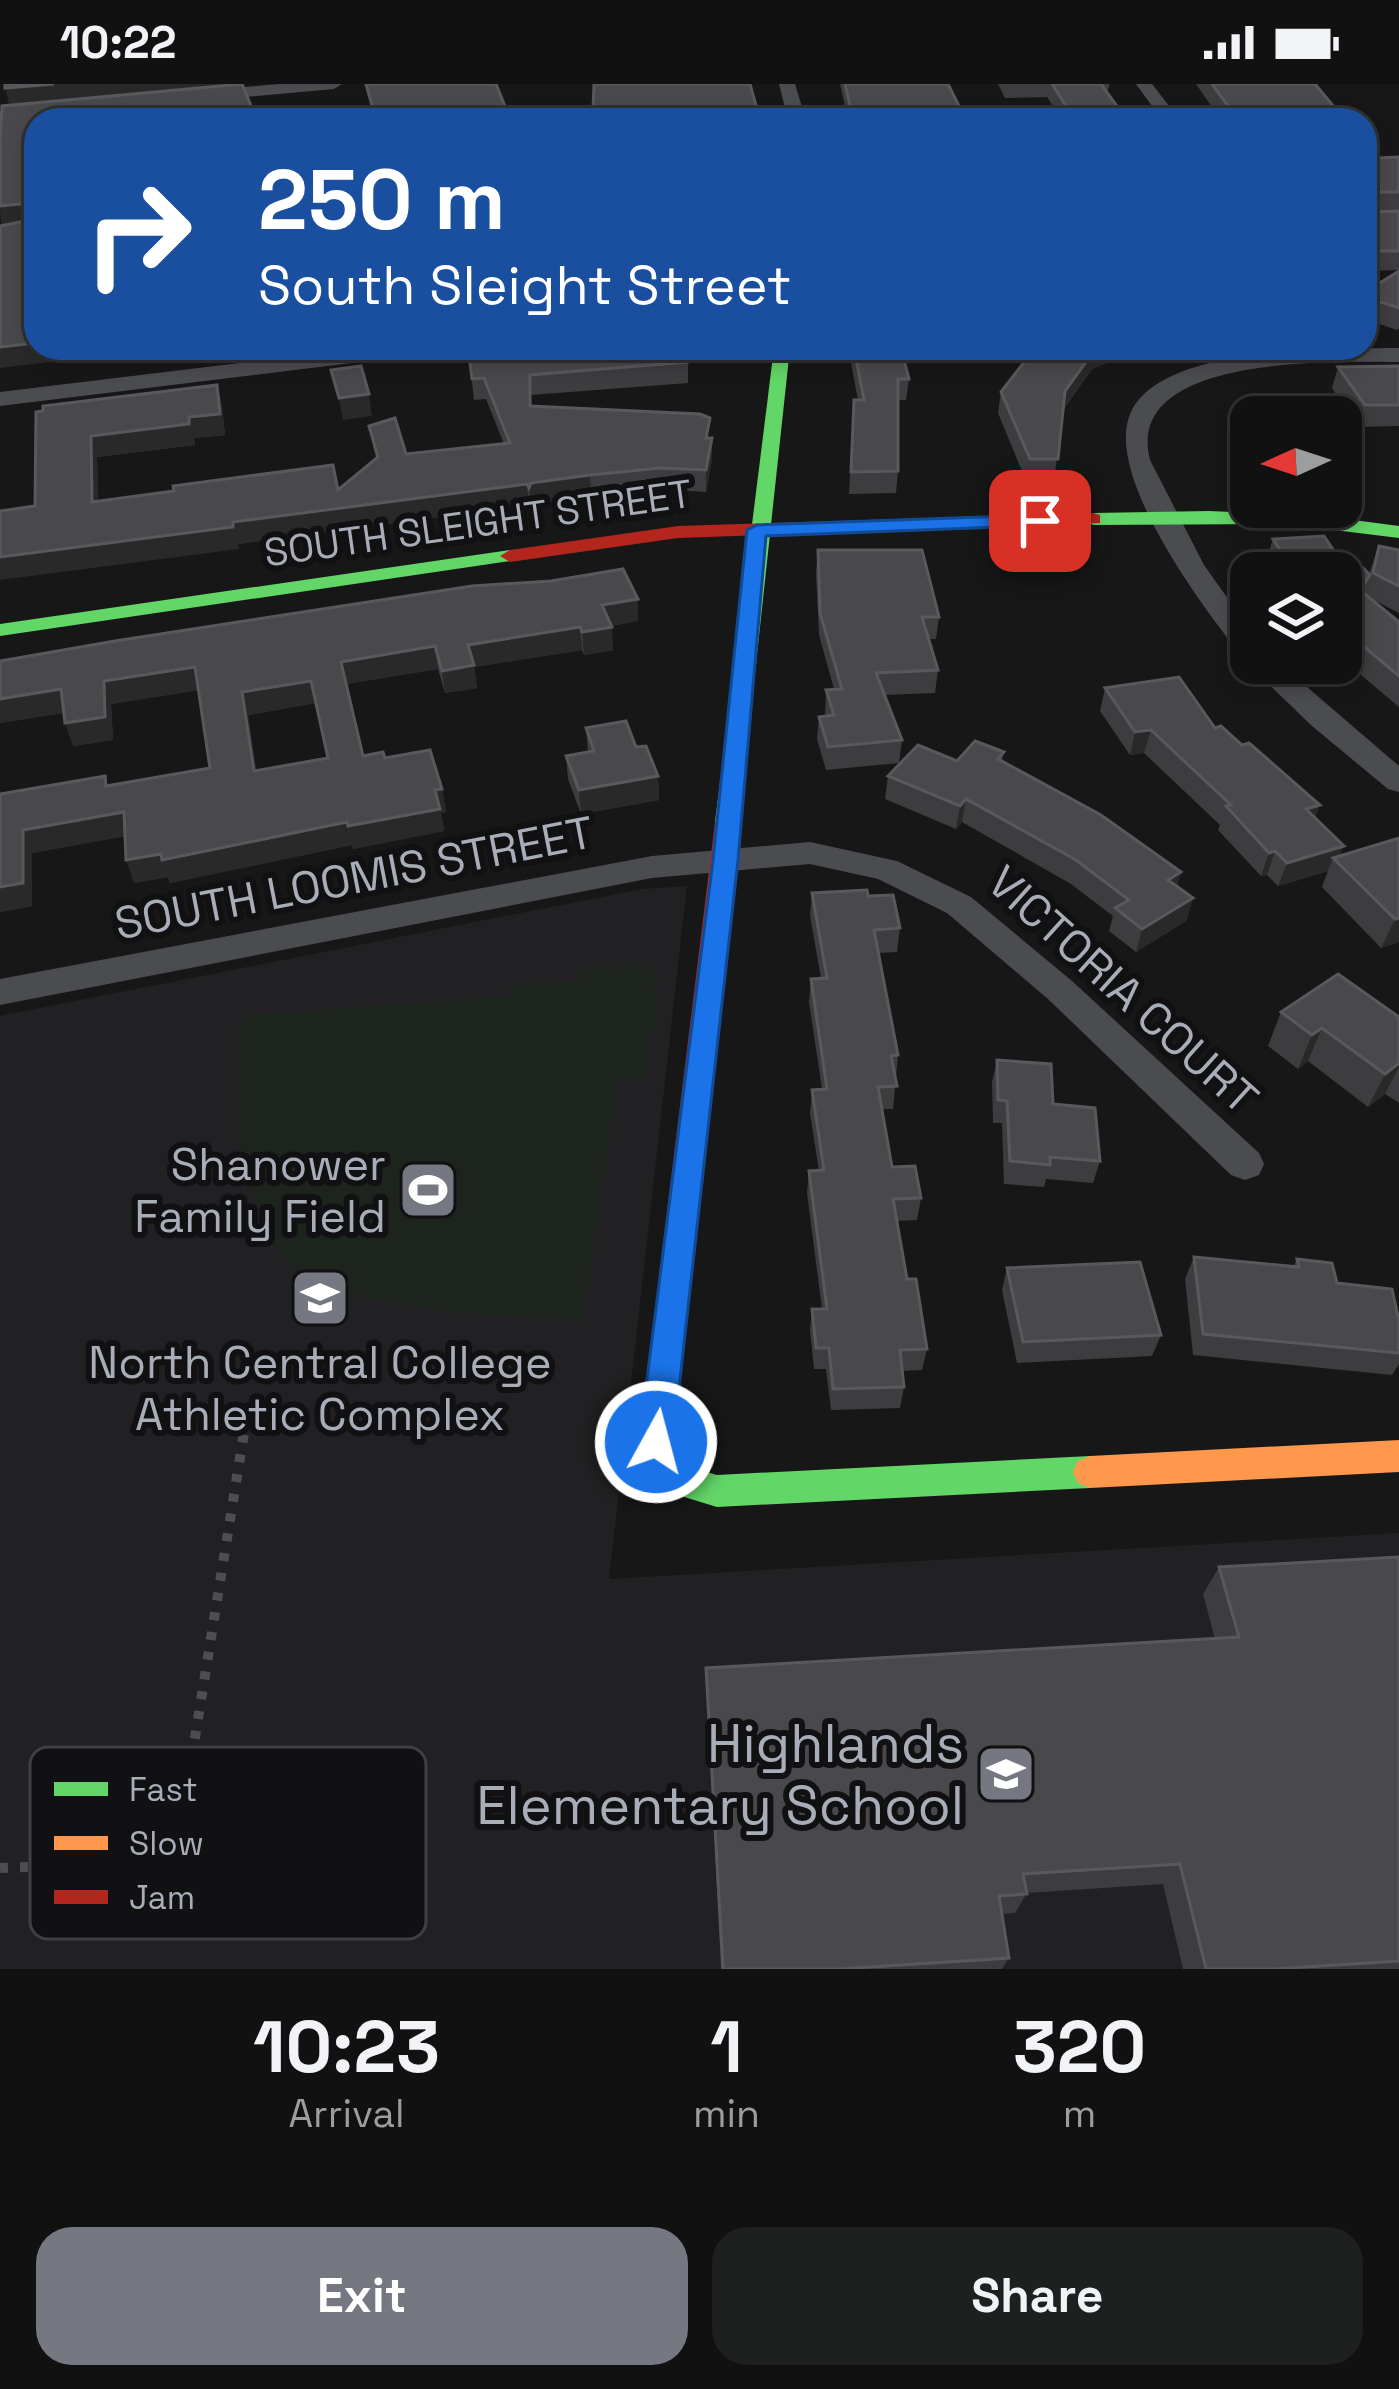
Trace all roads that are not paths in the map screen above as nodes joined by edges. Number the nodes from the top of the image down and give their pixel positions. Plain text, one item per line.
1 (334, 84) edge
2 (191, 97) edge
3 (319, 360) edge
4 (780, 360) edge
5 (1271, 360) edge
6 (0, 399) edge
7 (1164, 515) junction
8 (757, 530) junction
9 (1399, 532) edge
10 (1230, 623) edge
11 (0, 630) edge
12 (1285, 684) edge
13 (1399, 782) edge
14 (726, 860) junction
15 (0, 992) edge
16 (1246, 1164) dead end
17 (1399, 1456) edge

1 - 2 street
3 - 6 street
4 - 8 street
5 - 7 street
7 - 8 street, SOUTH SLEIGHT STREET
7 - 9 street, SOUTH SLEIGHT STREET
7 - 10 street
8 - 11 street, SOUTH SLEIGHT STREET
8 - 14 street
12 - 13 street
14 - 15 street, SOUTH LOOMIS STREET
14 - 16 street, VICTORIA COURT
14 - 17 street

